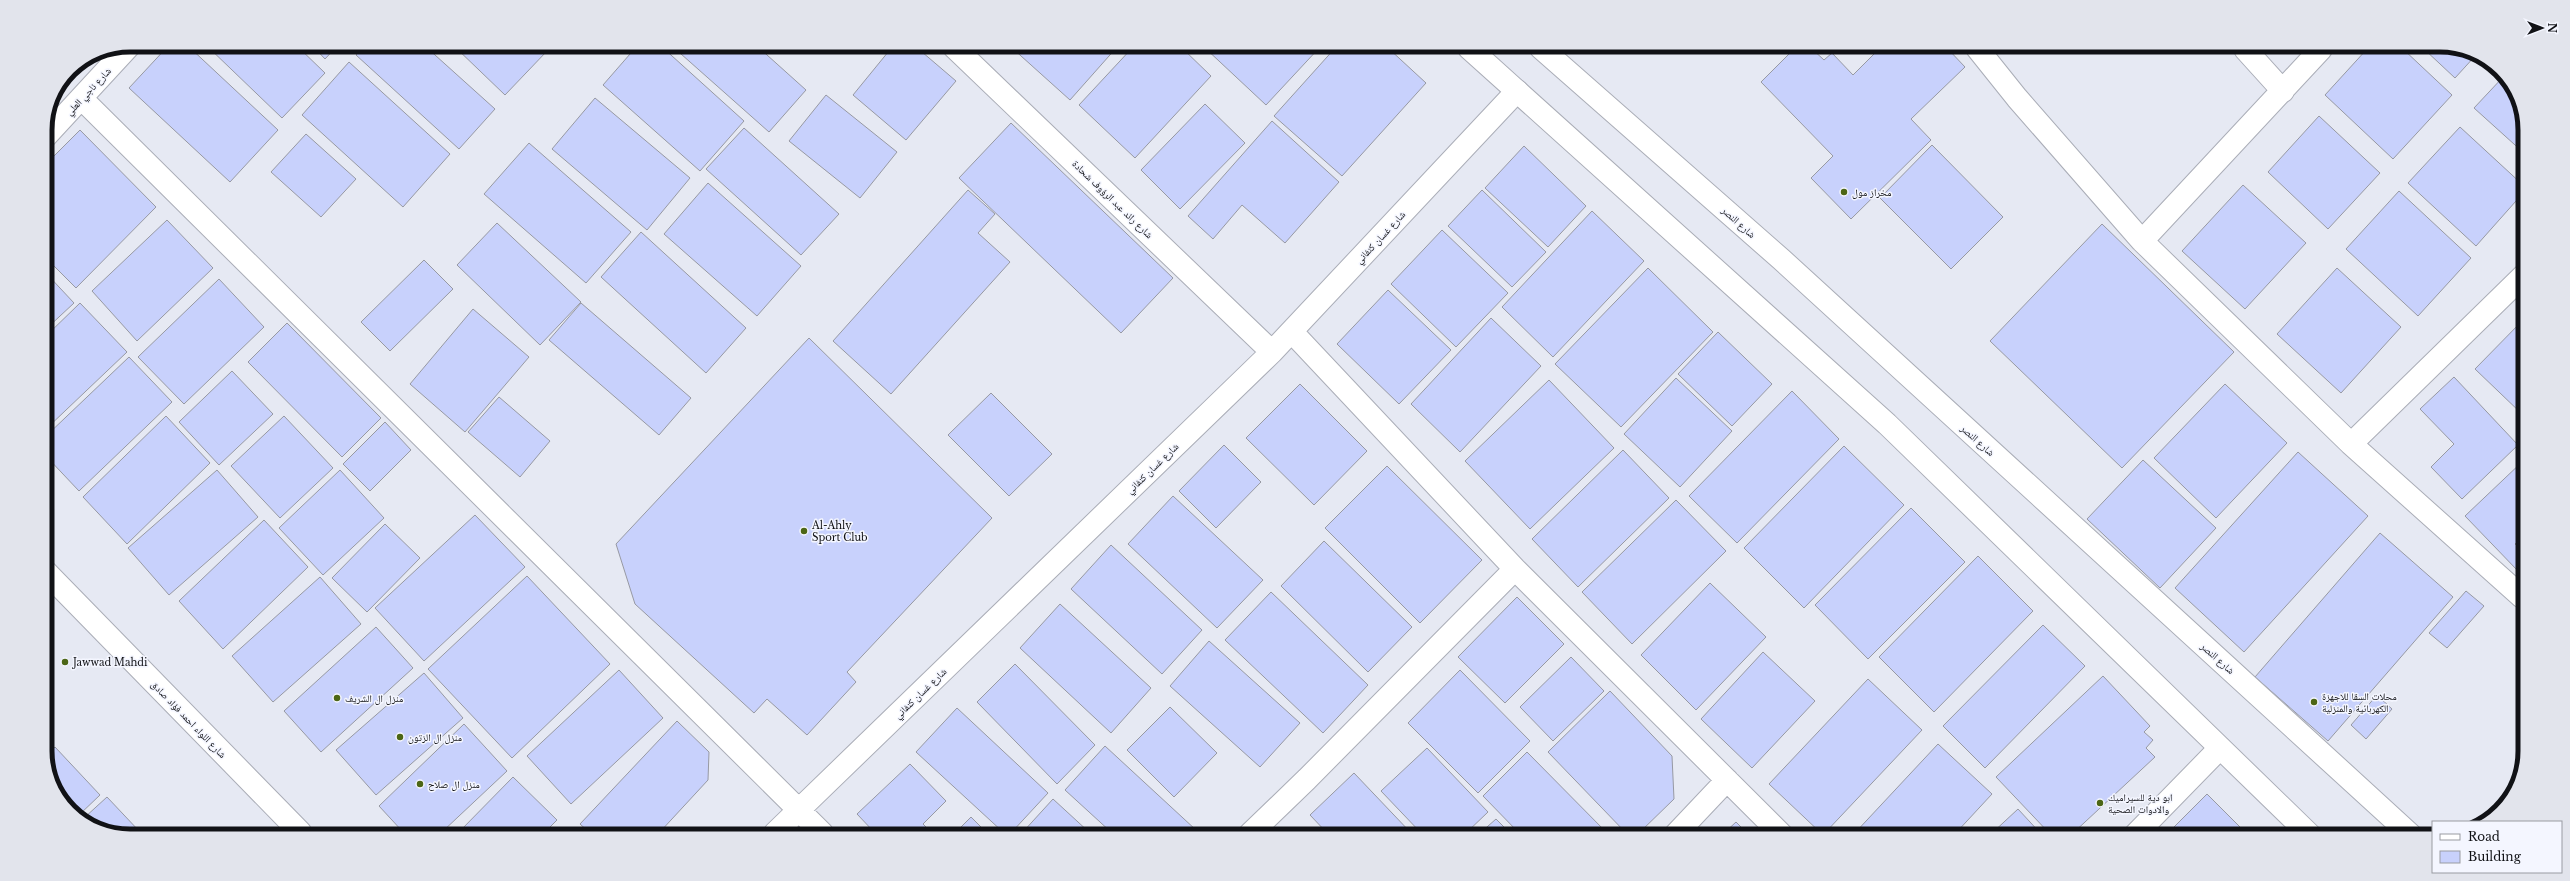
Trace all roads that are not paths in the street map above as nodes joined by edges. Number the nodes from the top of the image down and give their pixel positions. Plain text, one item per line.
1 (959, 52) edge
2 (1473, 52) edge
3 (1546, 52) edge
4 (1980, 52) edge
5 (2248, 52) edge
6 (2318, 52) edge
7 (123, 53) edge
8 (2284, 90) junction
9 (1517, 91) junction
10 (81, 98) junction
11 (52, 129) edge
12 (2142, 241) junction
13 (2518, 281) edge
14 (1292, 332) junction
15 (1272, 352) junction
16 (2351, 444) junction
17 (1515, 569) junction
18 (52, 578) edge
19 (2518, 593) edge
20 (2220, 748) junction
21 (1727, 780) junction
22 (798, 810) junction
23 (297, 829) edge
24 (779, 829) edge
25 (818, 829) edge
26 (1255, 829) edge
27 (1680, 829) edge
28 (1776, 829) edge
29 (2141, 829) edge
30 (2304, 829) edge
31 (2404, 829) edge

1 - 15 street, شارع رائد عبد الرؤوف شحادة
2 - 9 street
3 - 31 street, شارع النصر
4 - 12 street
5 - 8 street
6 - 8 street
7 - 10 street, شارع ناجي العلي
8 - 12 street
9 - 14 street, شارع غسان كنفاني
9 - 20 street
10 - 11 street, شارع ناجي العلي
10 - 22 street
12 - 16 street
13 - 16 street
14 - 15 street, شارع غسان كنفاني
14 - 17 street
15 - 22 street, شارع غسان كنفاني
16 - 19 street
17 - 21 street
17 - 26 street
18 - 23 street, شارع اللواء احمد فؤاد صادق
20 - 29 street
20 - 30 street
21 - 27 street
21 - 28 street
22 - 24 street, شارع غسان كنفاني
22 - 25 street

